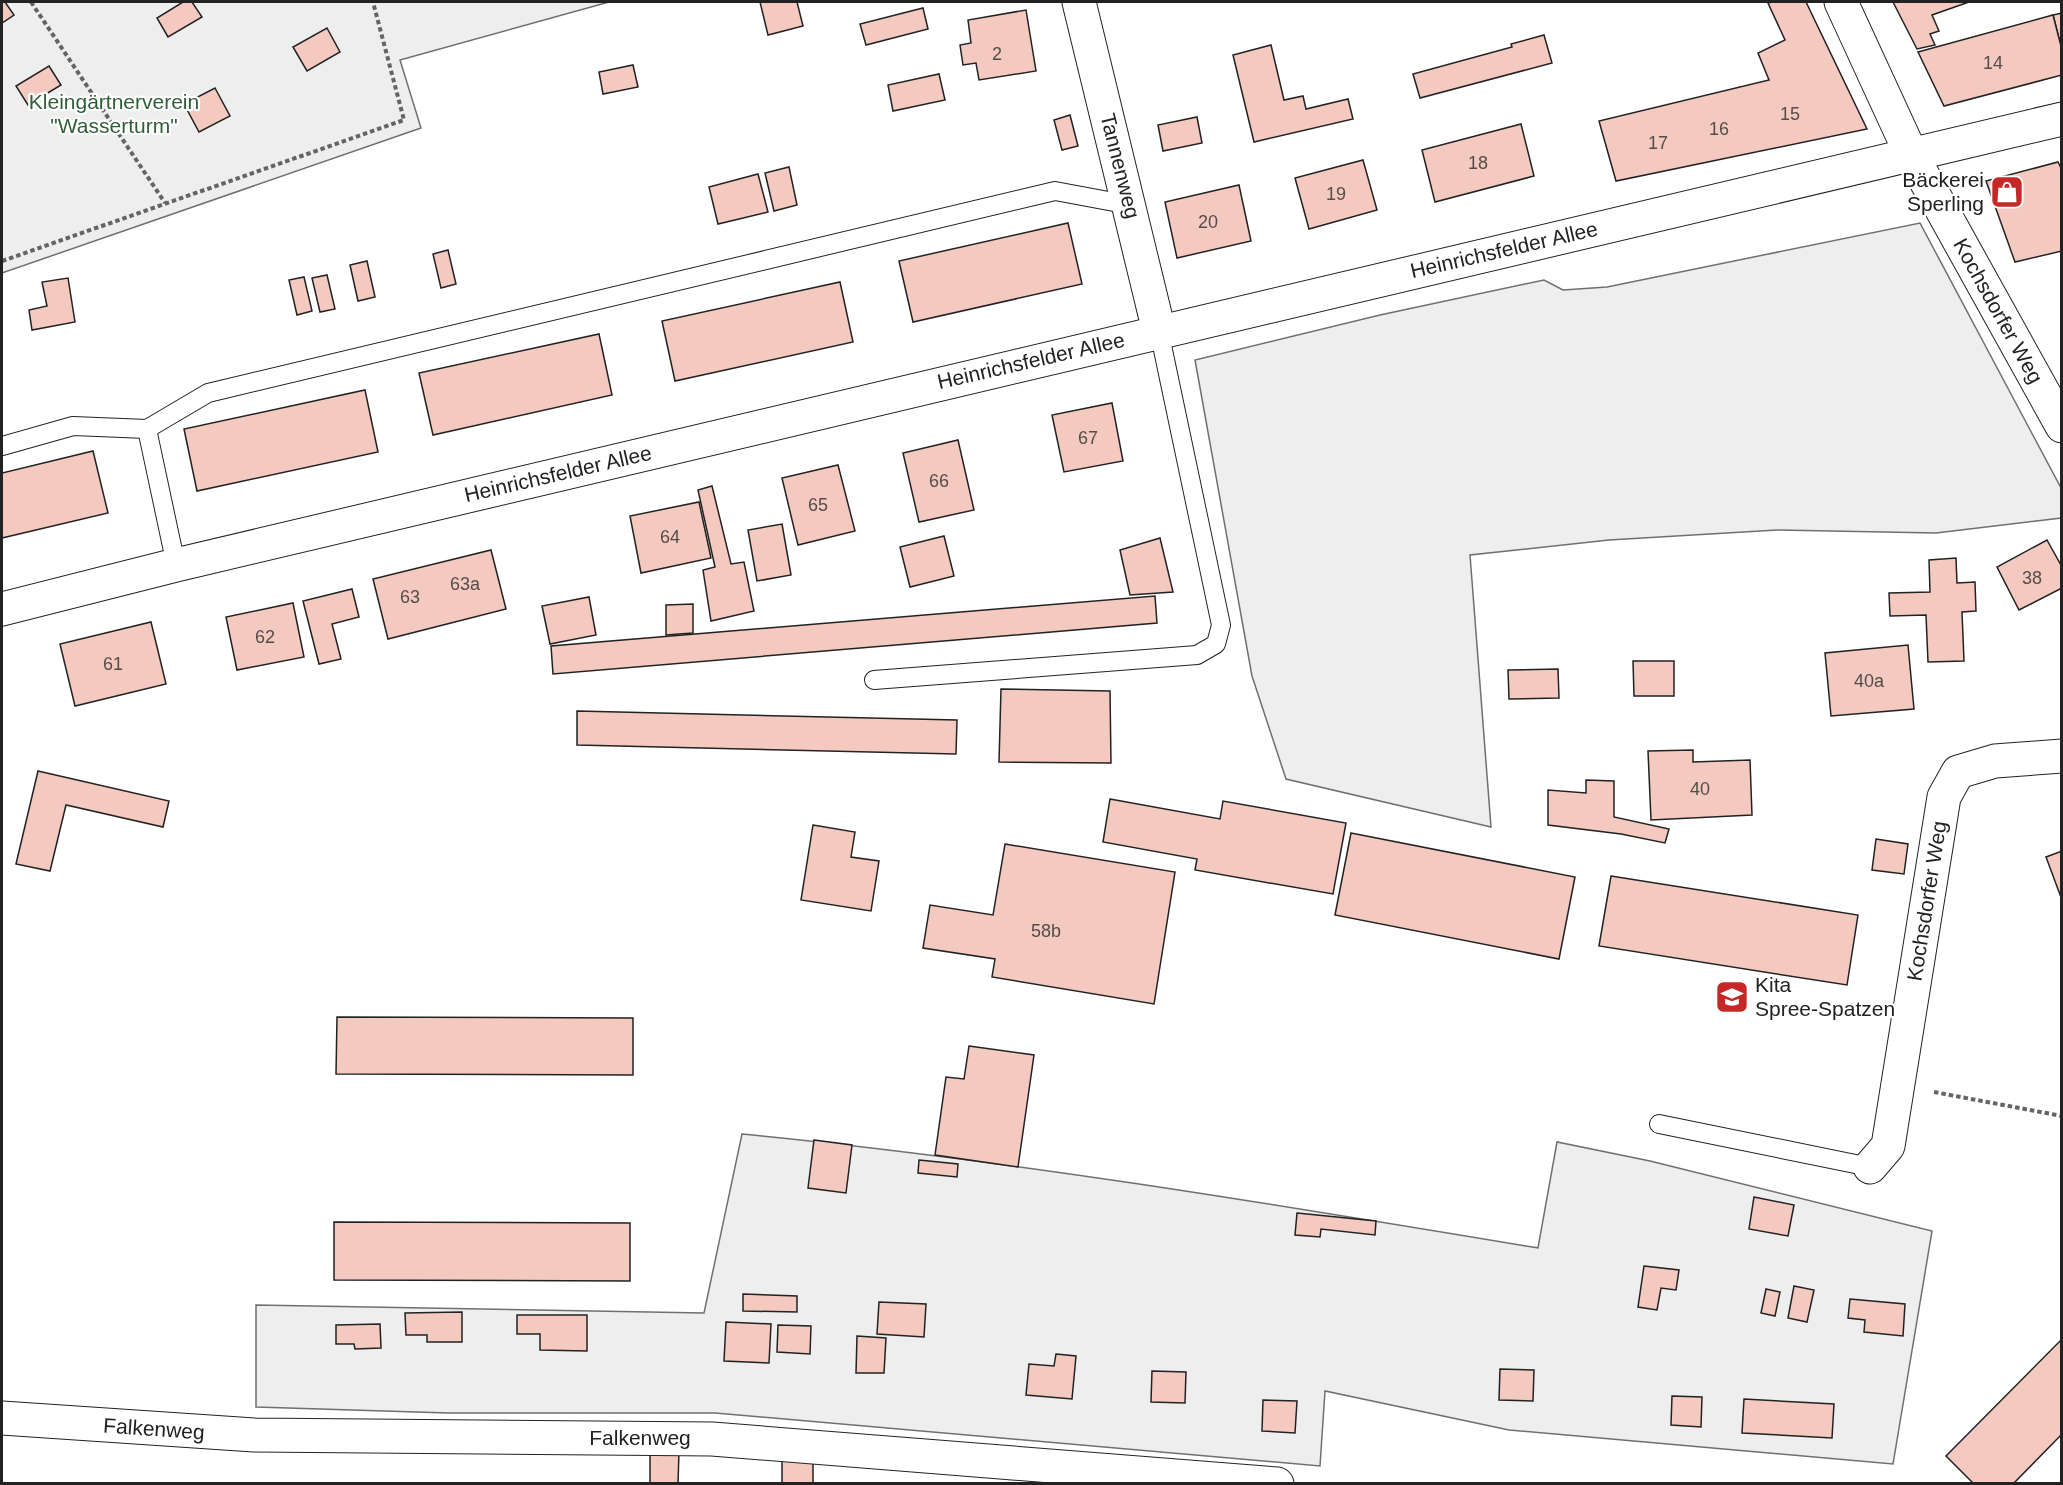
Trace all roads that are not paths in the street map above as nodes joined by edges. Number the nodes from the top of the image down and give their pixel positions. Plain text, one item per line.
1 (1079, 2) edge
2 (1841, 2) edge
3 (2061, 119) edge
4 (1911, 154) junction
5 (1130, 205) junction
6 (1159, 331) junction
7 (2061, 426) edge
8 (147, 429) junction
9 (2, 446) edge
10 (176, 565) junction
11 (2, 609) edge
12 (874, 680) dead end
13 (2061, 756) edge
14 (1659, 1124) dead end
15 (1870, 1167) joint
16 (2, 1418) edge
17 (1278, 1484) edge

1 - 5 street, Tannenweg
2 - 4 street, Kochsdorfer Weg
3 - 4 street, Heinrichsfelder Allee
4 - 6 street, Heinrichsfelder Allee
4 - 7 street, Kochsdorfer Weg
5 - 6 street, Tannenweg
5 - 8 lane
6 - 10 street, Heinrichsfelder Allee
6 - 12 lane
8 - 9 lane
8 - 10 lane
10 - 11 street, Heinrichsfelder Allee
13 - 15 street, Kochsdorfer Weg
14 - 15 lane
16 - 17 street, Falkenweg

